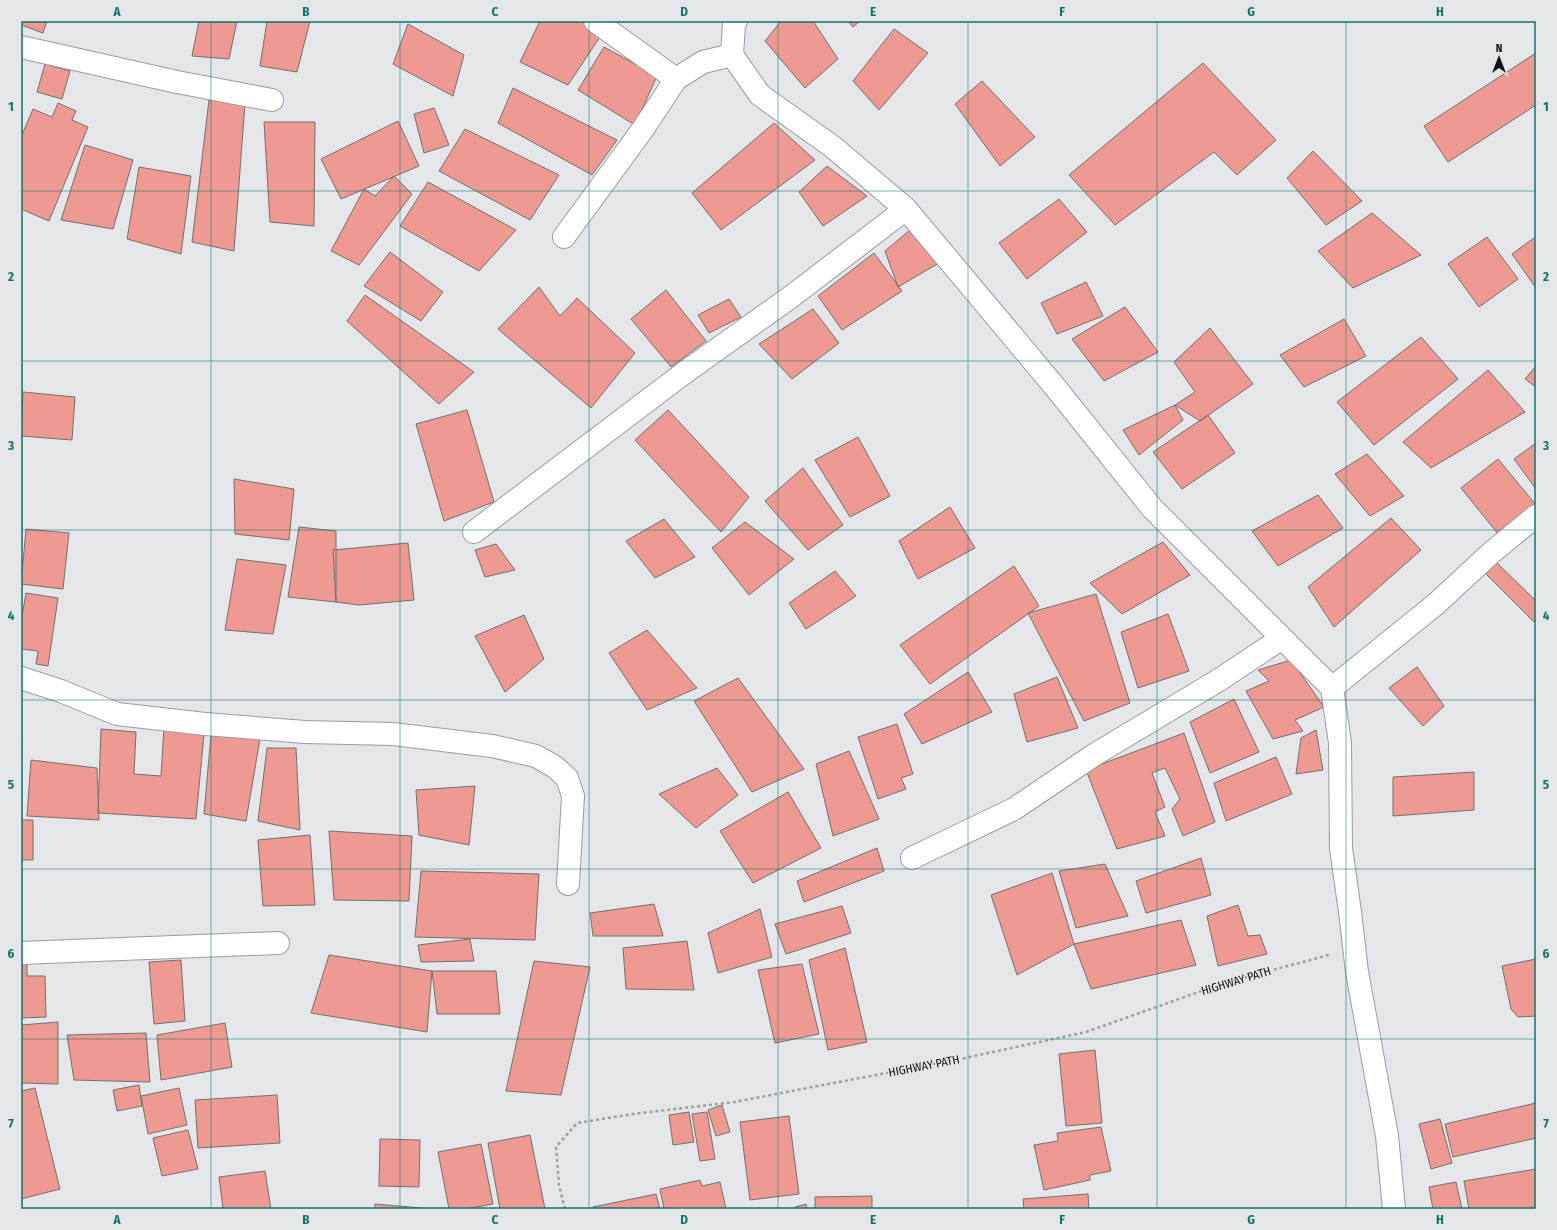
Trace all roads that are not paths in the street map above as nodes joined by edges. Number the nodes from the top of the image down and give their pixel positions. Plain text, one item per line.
1 (595, 21) edge
2 (736, 21) edge
3 (21, 47) edge
4 (732, 55) junction
5 (676, 79) junction
6 (272, 100) dead end
7 (906, 209) junction
8 (564, 237) dead end
9 (1536, 516) edge
10 (474, 532) dead end
11 (1282, 638) junction
12 (21, 678) edge
13 (1332, 688) junction
14 (912, 858) dead end
15 (568, 884) dead end
16 (278, 943) dead end
17 (21, 953) edge
18 (1394, 1209) edge

1 - 5 street
2 - 4 street
3 - 6 street
4 - 5 street
4 - 7 street
5 - 8 street
7 - 10 street
7 - 11 street
9 - 13 street
11 - 13 street
11 - 14 street
12 - 15 street
13 - 18 street
16 - 17 street

